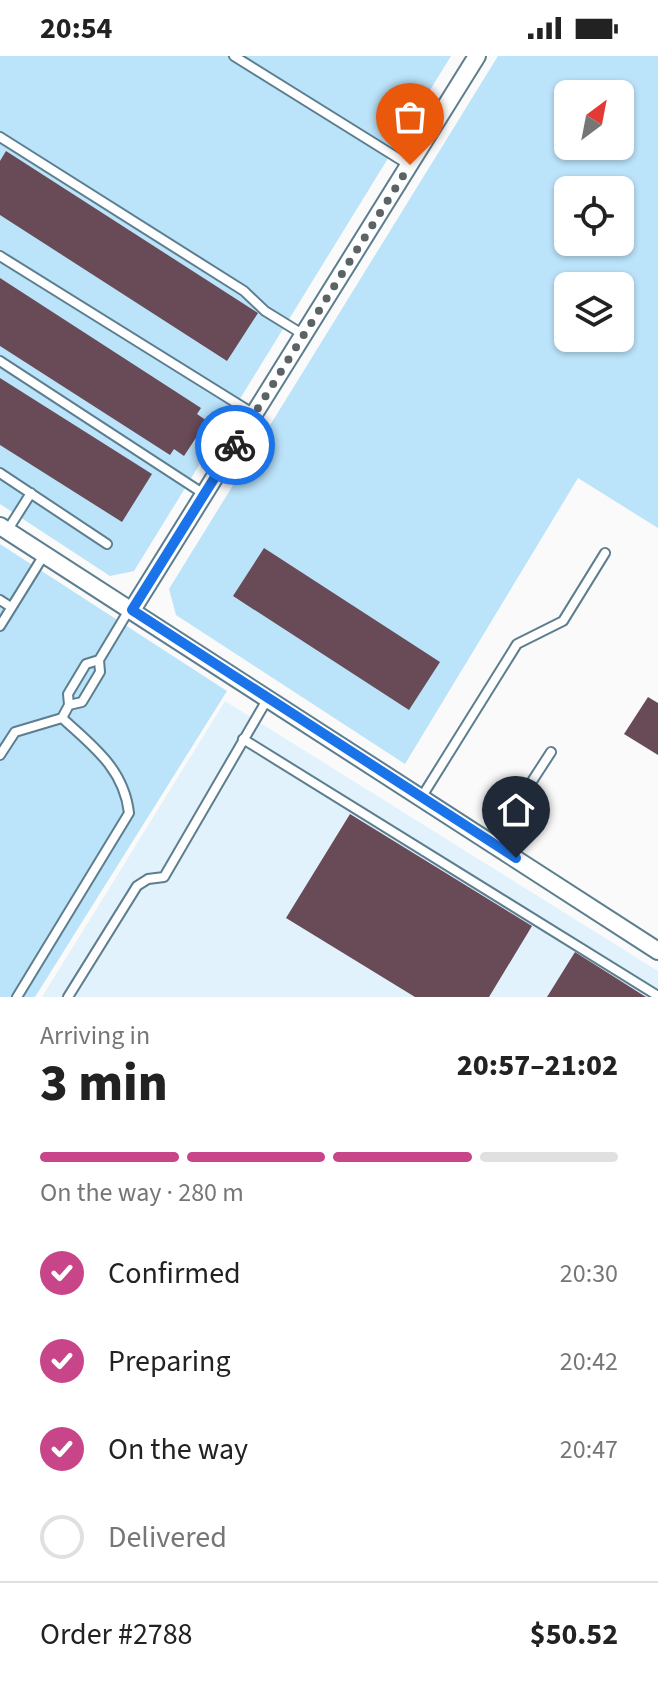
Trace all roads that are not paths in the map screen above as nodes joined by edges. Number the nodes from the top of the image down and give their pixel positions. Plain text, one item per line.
1 (234, 56) edge
2 (477, 56) edge
3 (0, 137) edge
4 (410, 165) junction
5 (0, 256) edge
6 (304, 335) junction
7 (0, 361) edge
8 (254, 414) junction
9 (0, 473) edge
10 (31, 493) junction
11 (205, 494) junction
12 (3, 528) edge
13 (107, 544) dead end
14 (605, 553) dead end
15 (44, 555) junction
16 (0, 600) edge
17 (11, 607) junction
18 (131, 609) junction
19 (0, 626) edge
20 (99, 660) junction
21 (269, 697) junction
22 (69, 705) junction
23 (62, 718) junction
24 (243, 739) junction
25 (551, 752) dead end
26 (0, 755) edge
27 (421, 798) junction
28 (492, 843) junction
29 (657, 948) edge
30 (658, 996) edge
31 (17, 997) edge
32 (68, 997) edge

1 - 4 lane
2 - 4 street
3 - 6 lane
4 - 6 street
5 - 8 lane
6 - 8 street
7 - 11 lane
8 - 11 street
9 - 10 lane
10 - 12 lane
10 - 13 lane
11 - 18 street
12 - 15 street
14 - 27 lane
15 - 17 lane
15 - 18 street
16 - 17 lane
17 - 19 lane
18 - 20 lane
18 - 21 street
20 - 22 lane
20 - 22 lane
21 - 24 lane
21 - 27 street
22 - 23 lane
23 - 26 lane
23 - 31 lane
24 - 30 lane
24 - 32 lane
25 - 28 lane
27 - 28 street
28 - 29 street

